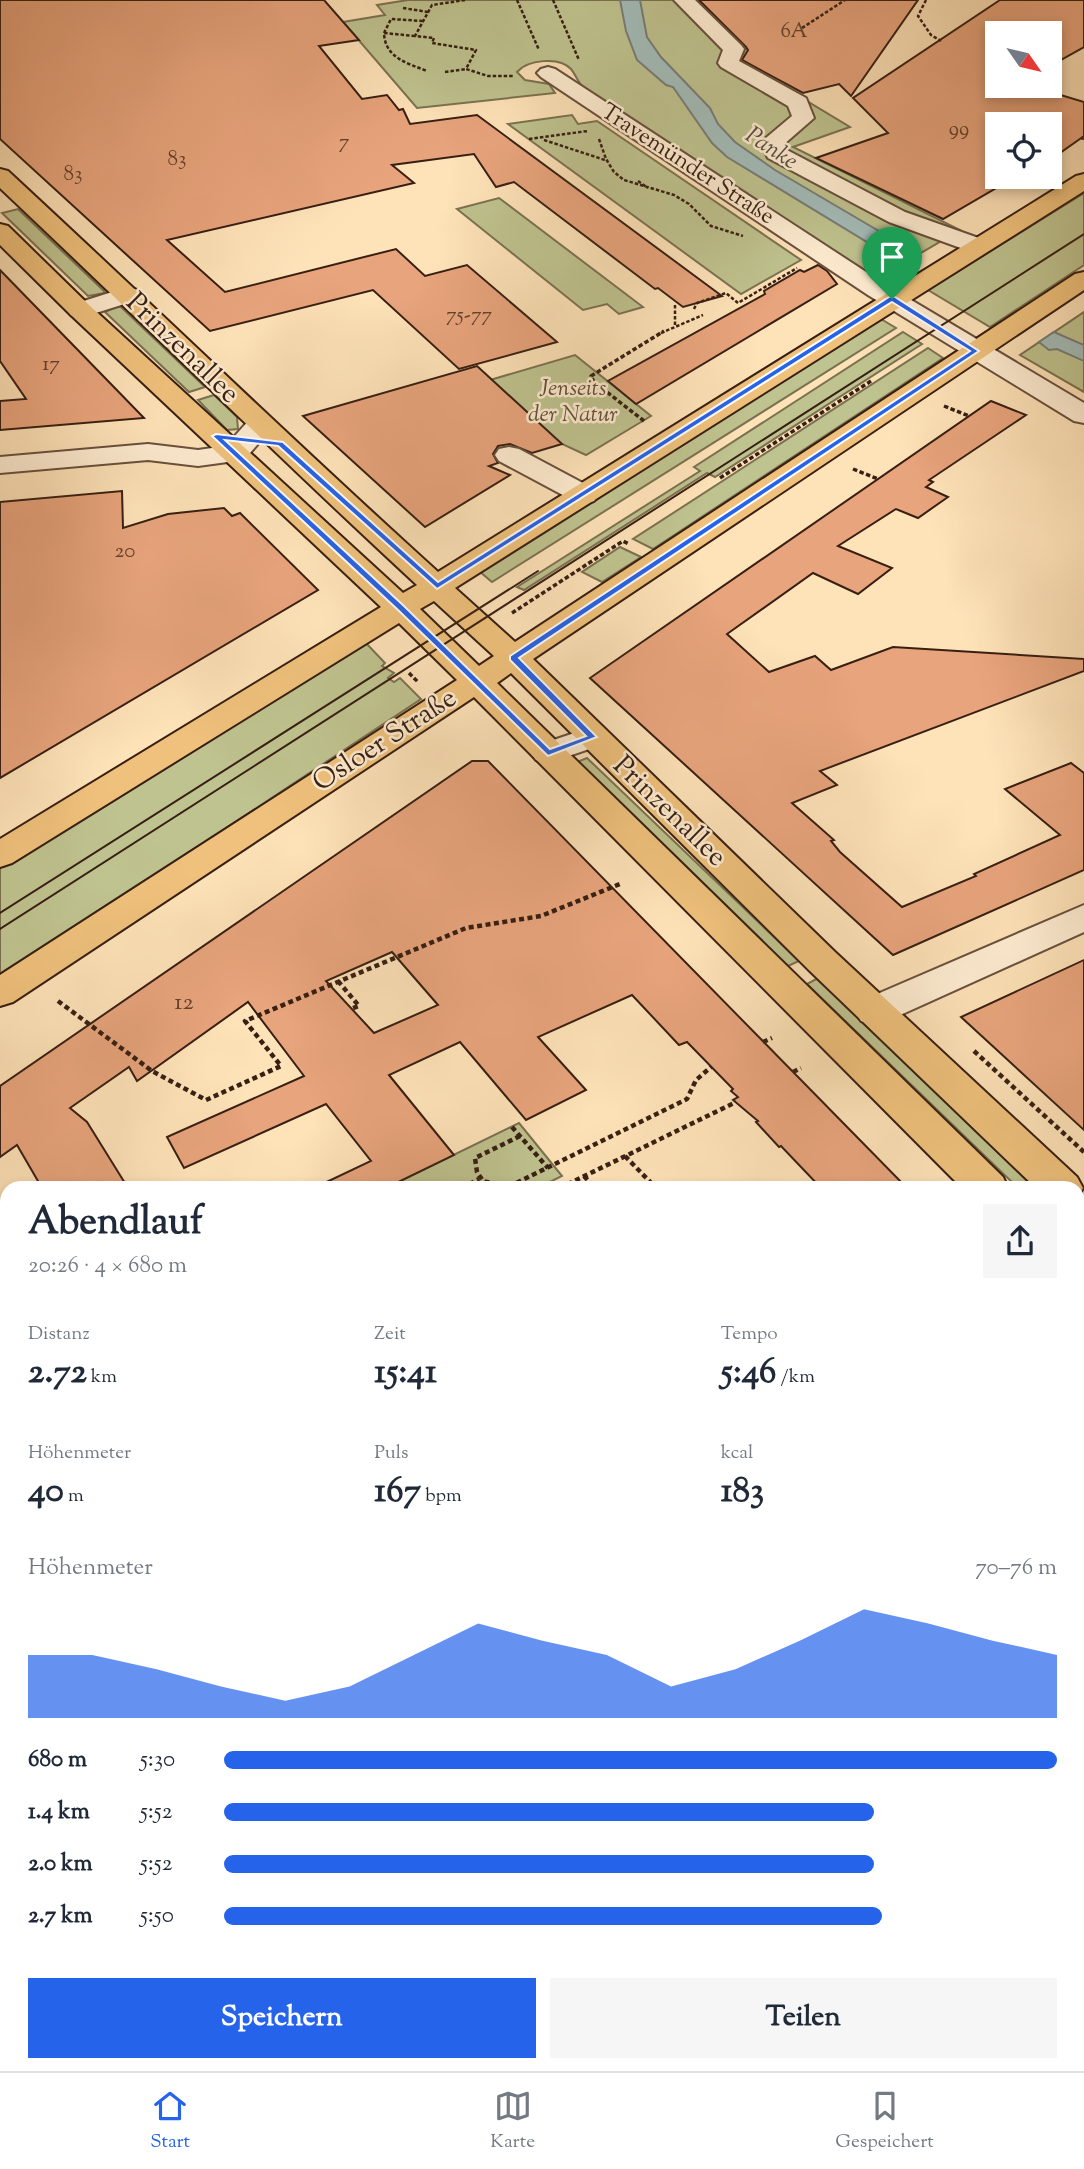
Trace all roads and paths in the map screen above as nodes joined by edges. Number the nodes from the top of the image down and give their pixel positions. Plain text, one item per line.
1 (465, 0) edge
2 (517, 0) edge
3 (552, 0) edge
4 (684, 0) edge
5 (845, 0) edge
6 (926, 0) edge
7 (403, 8) dead end
8 (428, 12) junction
9 (423, 20) junction
10 (802, 28) dead end
11 (384, 33) junction
12 (415, 36) junction
13 (941, 41) dead end
14 (583, 68) dead end
15 (466, 69) junction
16 (427, 71) dead end
17 (445, 72) dead end
18 (548, 73) joint
19 (514, 76) dead end
20 (597, 128) dead end
21 (598, 135) dead end
22 (528, 139) dead end
23 (540, 139) junction
24 (609, 161) junction
25 (0, 176) edge
26 (638, 181) dead end
27 (1084, 181) edge
28 (652, 190) junction
29 (0, 231) edge
30 (746, 237) dead end
31 (978, 246) junction
32 (798, 267) dead end
33 (1084, 279) edge
34 (128, 295) junction
35 (892, 299) junction
36 (675, 305) dead end
37 (694, 309) dead end
38 (80, 310) junction
39 (703, 315) dead end
40 (675, 325) junction
41 (976, 351) junction
42 (880, 376) dead end
43 (941, 405) dead end
44 (1084, 415) edge
45 (969, 416) dead end
46 (648, 424) dead end
47 (248, 440) junction
48 (509, 456) dead end
49 (0, 465) edge
50 (849, 467) dead end
51 (720, 478) dead end
52 (878, 479) dead end
53 (584, 495) junction
54 (632, 545) dead end
55 (437, 586) junction
56 (401, 608) junction
57 (511, 614) dead end
58 (514, 658) junction
59 (477, 682) junction
60 (592, 737) junction
61 (548, 753) junction
62 (0, 855) edge
63 (620, 884) dead end
64 (1084, 917) edge
65 (338, 981) junction
66 (0, 993) edge
67 (58, 1001) dead end
68 (351, 1009) dead end
69 (874, 1011) junction
70 (772, 1038) dead end
71 (763, 1042) dead end
72 (711, 1066) dead end
73 (801, 1068) dead end
74 (793, 1072) dead end
75 (736, 1102) dead end
76 (512, 1127) dead end
77 (520, 1136) junction
78 (625, 1156) junction
79 (548, 1168) junction
80 (584, 1176) junction
81 (479, 1179) junction
82 (475, 1181) edge
83 (482, 1181) edge
84 (521, 1181) edge
85 (574, 1181) edge
86 (589, 1181) edge
87 (649, 1181) edge
88 (981, 1181) edge
89 (1055, 1181) edge

1 - 8 path
2 - 18 path
3 - 14 path
4 - 31 street
5 - 10 path
6 - 13 path
7 - 8 path
8 - 9 path
9 - 11 path
9 - 12 path
11 - 12 path
11 - 16 path
12 - 15 path
15 - 17 path
15 - 19 path
18 - 35 street, Travemünder Straße
20 - 23 path
21 - 24 path
22 - 23 path
23 - 24 path
24 - 28 path
25 - 34 main road, Prinzenallee
26 - 28 path
27 - 31 main road
28 - 30 path
29 - 38 main road, Prinzenallee
31 - 35 main road
32 - 37 path
33 - 41 main road, Osloer Straße
34 - 38 street
34 - 47 main road, Prinzenallee
35 - 41 street, Travemünder Straße
35 - 53 main road
36 - 40 path
38 - 47 main road, Prinzenallee
39 - 40 path
40 - 46 path
41 - 44 street, Travemünder Straße
41 - 58 main road, Osloer Straße
42 - 51 path
43 - 45 path
47 - 49 street
47 - 55 main road, Prinzenallee
47 - 56 main road, Prinzenallee
48 - 53 street
50 - 52 path
53 - 55 main road
54 - 57 path
55 - 56 main road
55 - 58 main road, Prinzenallee
56 - 59 main road, Prinzenallee
56 - 62 main road
58 - 59 main road, Osloer Straße
58 - 60 main road, Prinzenallee
59 - 61 main road, Prinzenallee
59 - 66 main road, Osloer Straße
60 - 61 street
60 - 69 main road, Prinzenallee
61 - 88 main road, Prinzenallee
63 - 65 path
64 - 69 street
65 - 67 path
65 - 68 path
69 - 89 main road, Prinzenallee
70 - 71 path
72 - 79 path
73 - 74 path
75 - 78 path
76 - 77 path
77 - 79 path
77 - 81 path
78 - 80 path
78 - 87 path
79 - 84 path
80 - 85 path
80 - 86 path
81 - 82 path
81 - 83 path

